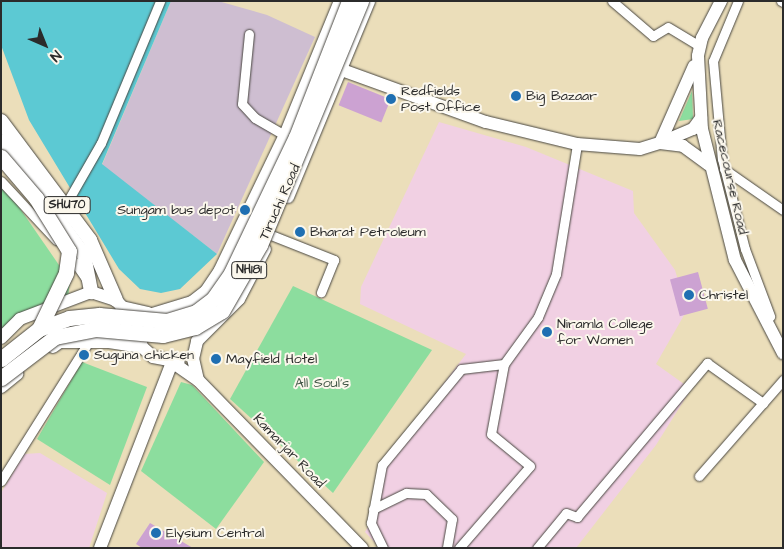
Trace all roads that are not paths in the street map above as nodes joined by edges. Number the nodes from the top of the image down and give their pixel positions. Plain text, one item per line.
1 (160, 1) edge
2 (340, 1) edge
3 (349, 1) edge
4 (361, 1) edge
5 (369, 1) edge
6 (612, 1) edge
7 (721, 1) edge
8 (738, 1) edge
9 (622, 5) edge
10 (250, 34) dead end
11 (699, 51) junction
12 (342, 70) junction
13 (701, 118) junction
14 (1, 121) edge
15 (285, 135) junction
16 (1, 140) edge
17 (660, 143) junction
18 (577, 144) junction
19 (1, 157) edge
20 (709, 165) junction
21 (724, 169) junction
22 (1, 182) edge
23 (66, 204) junction
24 (782, 208) edge
25 (271, 235) junction
26 (90, 288) junction
27 (321, 293) dead end
28 (73, 296) junction
29 (119, 303) junction
30 (178, 308) junction
31 (154, 311) junction
32 (39, 329) junction
33 (1, 338) edge
34 (783, 340) edge
35 (89, 341) junction
36 (60, 342) junction
37 (114, 344) junction
38 (195, 347) junction
39 (142, 348) junction
40 (783, 354) edge
41 (1, 359) edge
42 (172, 362) junction
43 (504, 364) junction
44 (1, 378) edge
45 (198, 380) junction
46 (783, 380) edge
47 (1, 387) edge
48 (762, 403) junction
49 (699, 476) dead end
50 (1, 481) edge
51 (373, 509) junction
52 (360, 546) edge
53 (100, 548) edge
54 (382, 548) edge
55 (447, 548) edge
56 (459, 548) edge
57 (537, 548) edge

1 - 23 street
2 - 15 street, Tiruchi Road / NH181
3 - 32 highway, Tiruchi Road / NH181, bridge
4 - 44 highway, Tiruchi Road / NH181, bridge
5 - 12 street
6 - 9 street
7 - 11 street, Racecourse Road
8 - 21 street
9 - 11 street
10 - 15 street
11 - 13 street, Racecourse Road
11 - 17 street
12 - 18 street
12 - 25 street
13 - 17 street
13 - 20 street, Racecourse Road
14 - 23 main road, SHU70
15 - 30 street, Tiruchi Road / NH181
16 - 26 main road, SHU70
17 - 18 street
17 - 20 street
18 - 43 street
19 - 32 highway, bridge
20 - 21 street
20 - 40 street, Racecourse Road
21 - 24 street
21 - 34 street
22 - 26 street
23 - 29 main road, SHU70
25 - 27 street
25 - 38 street
26 - 28 street
26 - 29 street, Tiruchi Road
28 - 33 street
28 - 36 street
29 - 31 street, Tiruchi Road
29 - 37 street
30 - 31 street, Tiruchi Road / NH181
30 - 38 street
31 - 39 street
32 - 41 highway, Tiruchi Road / NH181, bridge
35 - 36 street
35 - 37 street
35 - 50 street
36 - 47 street
37 - 39 street
38 - 42 street
38 - 45 street
39 - 42 street
42 - 45 street, Kamarjar Road
42 - 53 street
43 - 51 street
43 - 56 street
45 - 52 street, Kamarjar Road
46 - 48 street
48 - 49 street
48 - 57 street
51 - 54 street
51 - 55 street

